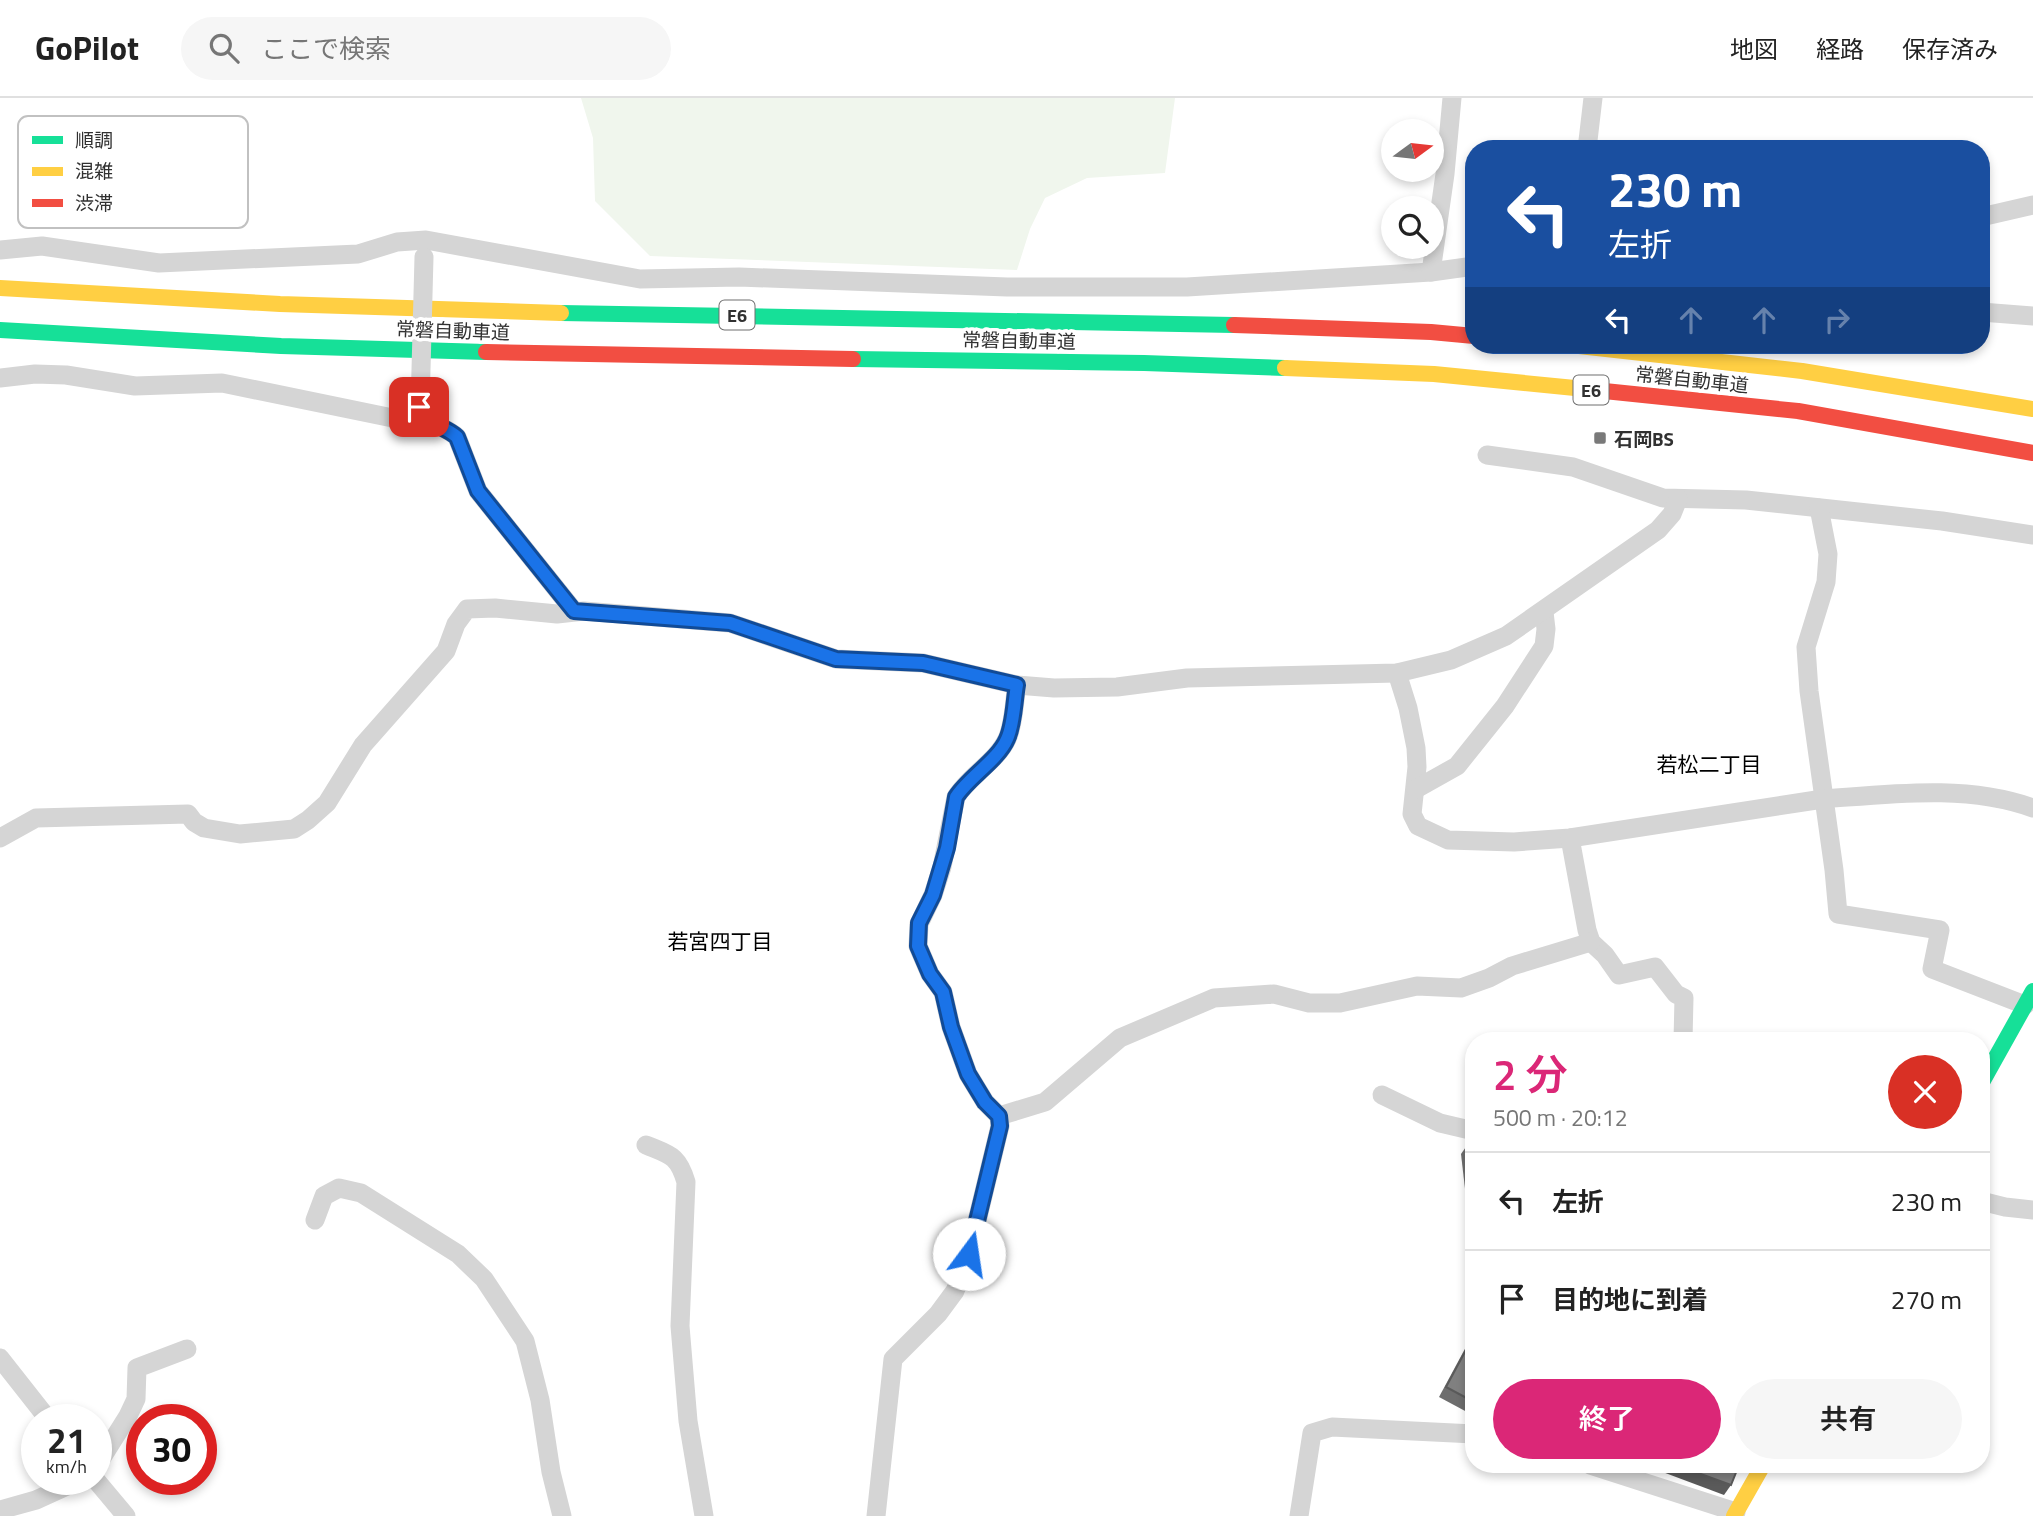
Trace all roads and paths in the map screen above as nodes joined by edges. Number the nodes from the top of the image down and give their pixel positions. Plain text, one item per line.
1 (1452, 98) edge
2 (1592, 98) edge
3 (1588, 140) edge
4 (2033, 205) edge
5 (1990, 215) edge
6 (425, 248) junction
7 (0, 250) edge
8 (1465, 267) edge
9 (1432, 272) junction
10 (0, 288) edge
11 (1990, 313) edge
12 (2033, 316) edge
13 (0, 330) edge
14 (1465, 335) edge
15 (1651, 354) edge
16 (0, 378) edge
17 (2033, 409) edge
18 (422, 413) junction
19 (2033, 453) edge
20 (1487, 455) dead end
21 (1678, 499) junction
22 (1819, 508) junction
23 (2033, 533) edge
24 (574, 611) junction
25 (1544, 612) junction
26 (1397, 673) junction
27 (1017, 685) junction
28 (1416, 789) junction
29 (1823, 799) junction
30 (2033, 808) edge
31 (0, 838) edge
32 (1570, 838) junction
33 (1591, 942) junction
34 (2029, 998) edge
35 (1683, 1032) edge
36 (1990, 1068) edge
37 (1382, 1095) dead end
38 (999, 1116) junction
39 (1465, 1129) edge
40 (646, 1145) dead end
41 (1990, 1203) edge
42 (2033, 1210) edge
43 (315, 1220) dead end
44 (187, 1349) dead end
45 (0, 1358) edge
46 (36, 1404) edge
47 (1465, 1434) edge
48 (112, 1442) edge
49 (1614, 1473) edge
50 (1758, 1473) edge
51 (47, 1495) edge
52 (108, 1495) edge
53 (0, 1510) edge
54 (1735, 1514) edge
55 (126, 1516) edge
56 (562, 1516) edge
57 (704, 1516) edge
58 (876, 1516) edge
59 (1299, 1516) edge

1 - 9 street
2 - 3 street
4 - 5 street
6 - 7 street
6 - 9 street
6 - 18 street, bridge
8 - 9 street
10 - 14 main road, 常磐自動車道 / E6
11 - 12 street
13 - 19 main road, 常磐自動車道 / E6
15 - 17 main road, 常磐自動車道 / E6
16 - 18 street
18 - 24 street
20 - 21 street
21 - 22 street
21 - 25 street
22 - 23 street
22 - 29 street
24 - 27 street
24 - 31 street
25 - 26 street
25 - 28 street
26 - 27 street
26 - 28 street
27 - 38 street
28 - 32 street
29 - 30 street
29 - 32 street
29 - 34 street
32 - 33 street
33 - 35 street
33 - 38 street
34 - 36 main road
37 - 39 street
38 - 58 street
40 - 57 street
41 - 42 street
43 - 56 street
44 - 48 street
45 - 46 street
47 - 59 street
49 - 54 street
50 - 54 main road
51 - 53 street
52 - 55 street

